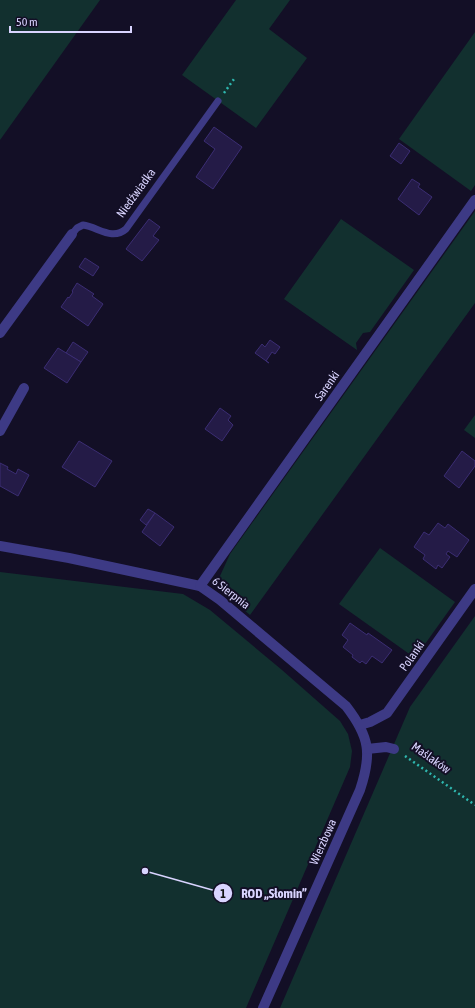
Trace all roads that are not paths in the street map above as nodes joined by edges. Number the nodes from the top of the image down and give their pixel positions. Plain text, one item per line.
1 (218, 101) road end
2 (475, 200) edge
3 (72, 234) joint
4 (0, 333) edge
5 (24, 388) dead end
6 (0, 431) edge
7 (0, 546) edge
8 (200, 586) junction
9 (475, 589) edge
10 (360, 725) junction
11 (367, 748) junction
12 (394, 749) road end
13 (263, 1008) edge

1 - 3 lane, Niedźwiadka
2 - 8 street, Sarenki
3 - 4 street, Niedźwiadka
5 - 6 street
7 - 8 street, 6 Sierpnia
8 - 10 street, 6 Sierpnia
9 - 10 street, Polanki
10 - 11 street, 6 Sierpnia
11 - 12 street, Maślaków
11 - 13 street, Wierzbowa

